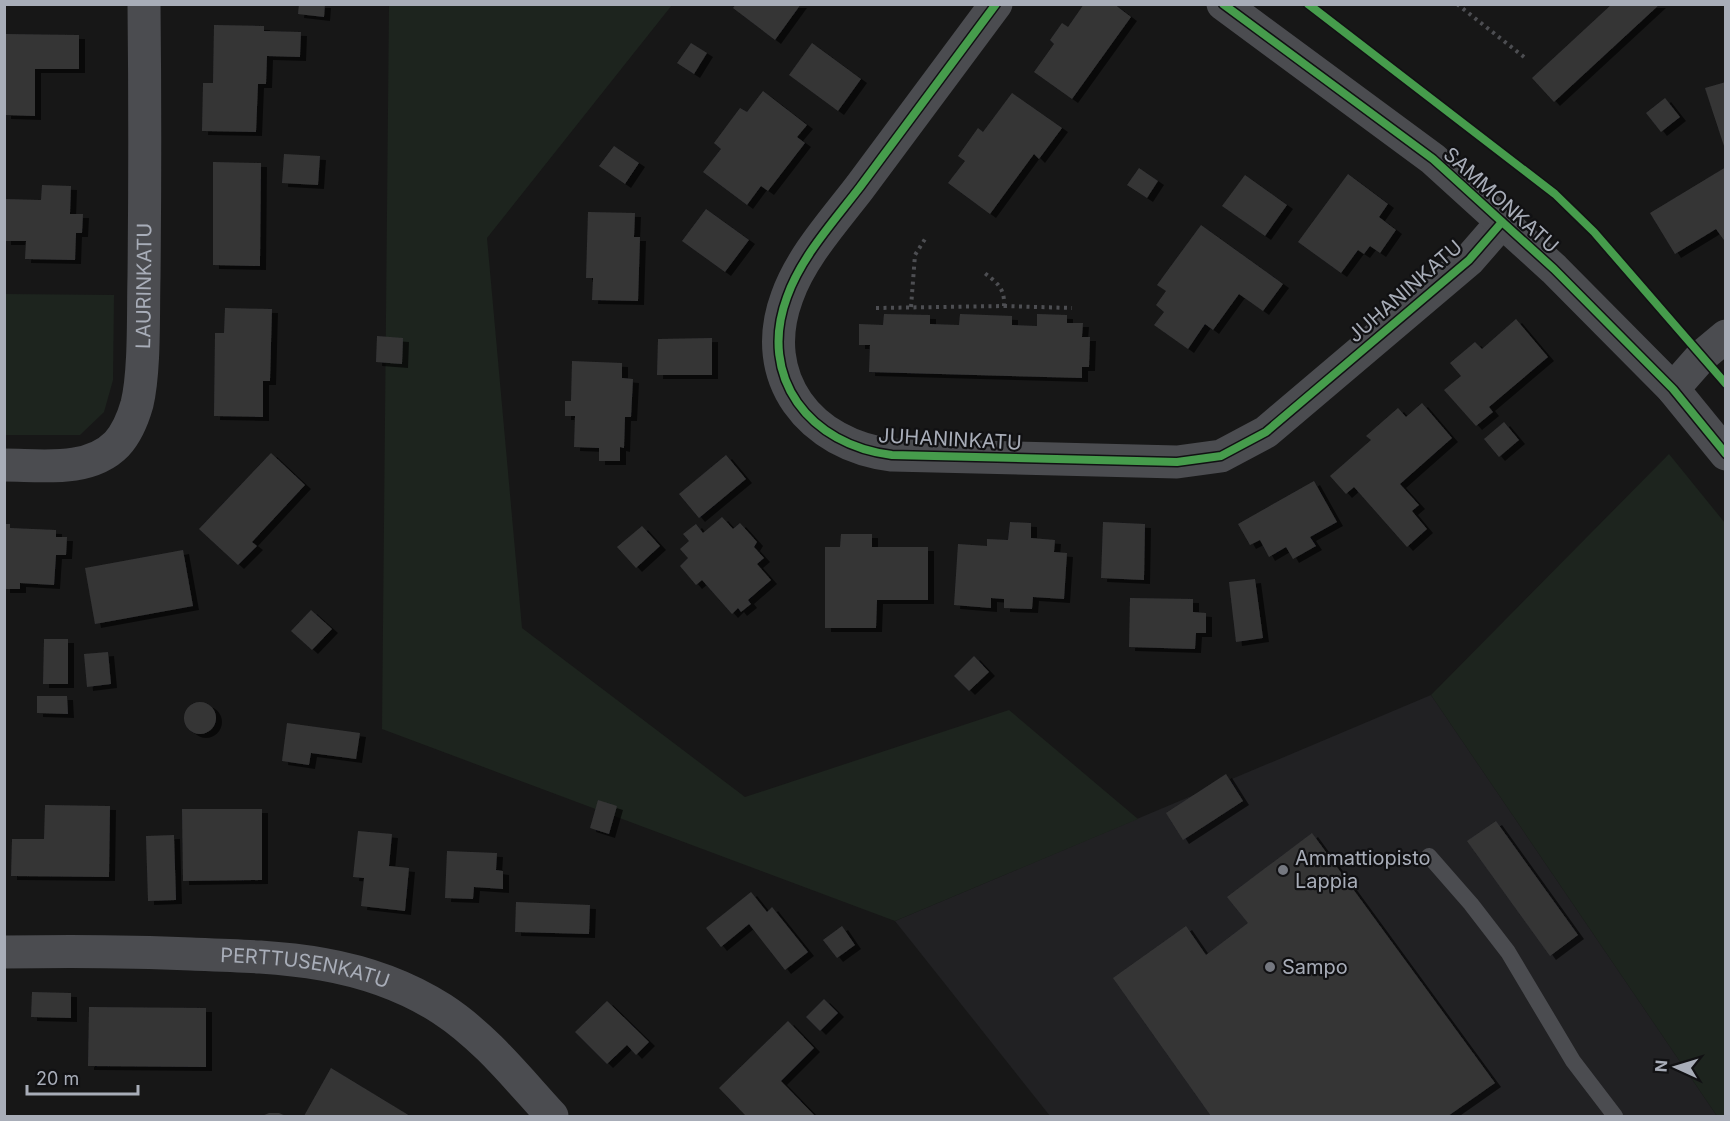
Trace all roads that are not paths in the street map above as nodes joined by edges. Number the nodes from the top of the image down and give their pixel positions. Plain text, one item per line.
1 (144, 4) edge
2 (996, 4) edge
3 (1223, 4) edge
4 (1502, 222) junction
5 (1725, 336) edge
6 (1672, 389) junction
7 (1725, 454) edge
8 (4, 465) edge
9 (1429, 856) dead end
10 (4, 952) edge
11 (552, 1116) edge
12 (1615, 1116) edge

1 - 8 street, LAURINKATU
2 - 4 street, JUHANINKATU
3 - 4 street, SAMMONKATU
4 - 6 street, SAMMONKATU
5 - 6 street
6 - 7 street, SAMMONKATU
9 - 12 lane
10 - 11 street, PERTTUSENKATU

